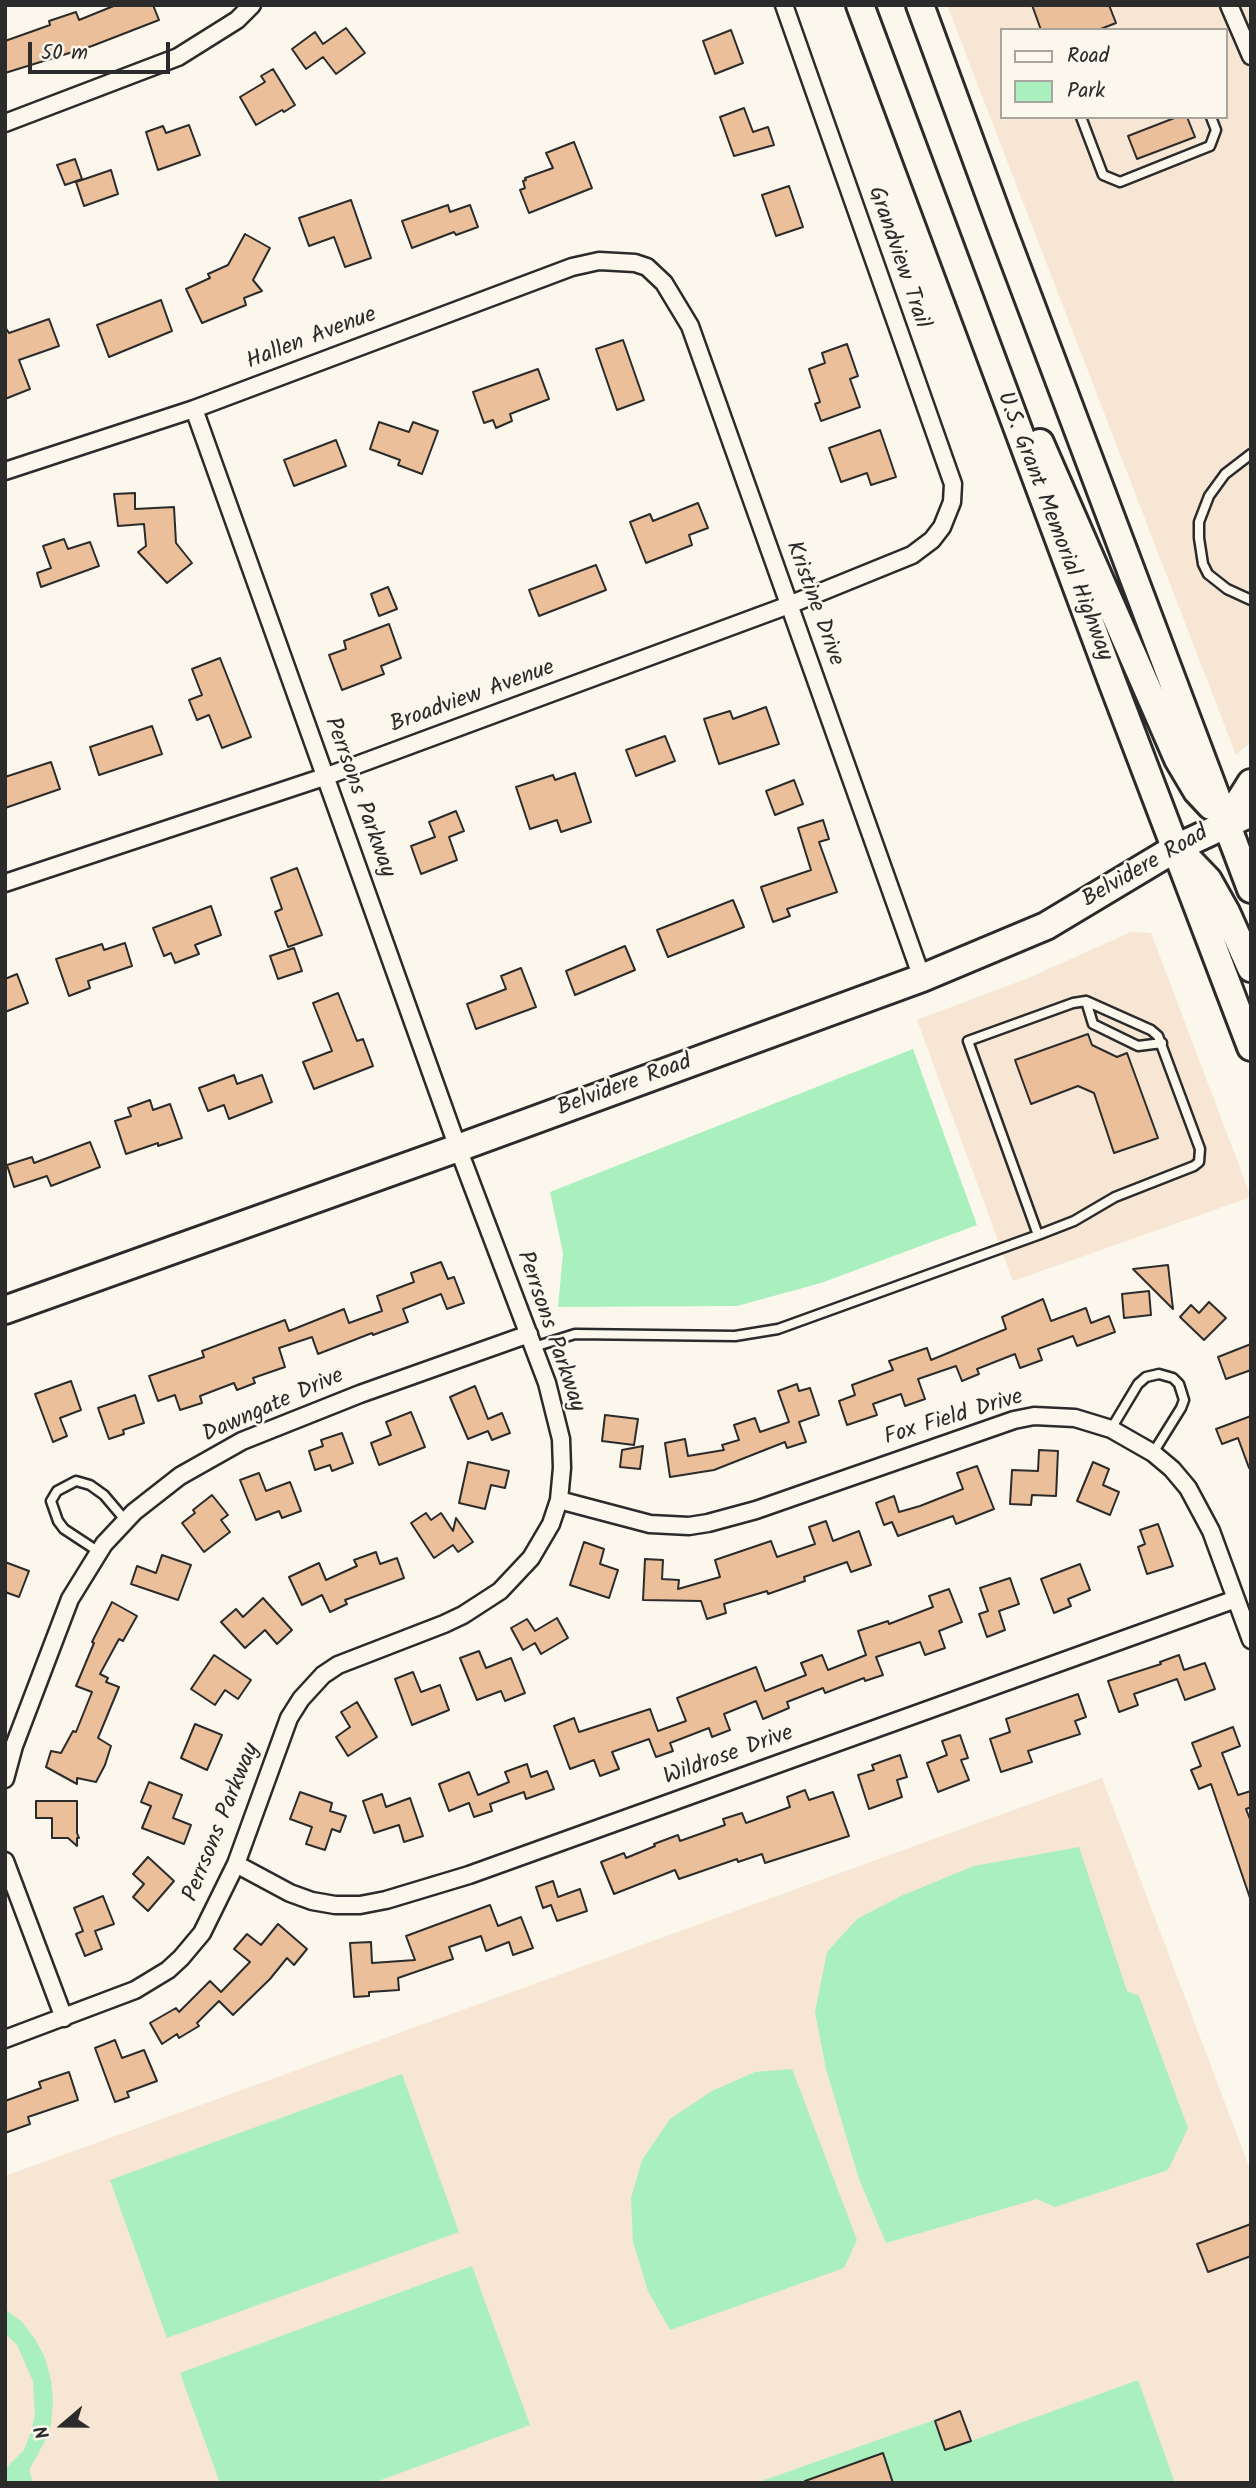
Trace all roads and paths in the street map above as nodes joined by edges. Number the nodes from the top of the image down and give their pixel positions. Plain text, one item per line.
1 (252, 5) edge
2 (784, 5) edge
3 (860, 5) edge
4 (920, 5) edge
5 (1229, 5) edge
6 (1251, 56) edge
7 (1082, 119) edge
8 (1212, 119) edge
9 (5, 123) edge
10 (635, 263) joint
11 (987, 349) junction
12 (194, 409) junction
13 (1251, 454) edge
14 (5, 471) edge
15 (942, 527) joint
16 (1251, 600) edge
17 (789, 605) junction
18 (327, 776) junction
19 (1251, 783) edge
20 (1251, 813) edge
21 (1226, 823) junction
22 (1176, 848) junction
23 (5, 883) edge
24 (1251, 889) edge
25 (1251, 968) edge
26 (922, 978) junction
27 (1086, 1001) junction
28 (1162, 1043) junction
29 (1251, 1047) edge
30 (458, 1148) junction
31 (1038, 1235) junction
32 (5, 1310) edge
33 (531, 1341) junction
34 (1111, 1429) junction
35 (1153, 1453) junction
36 (559, 1500) junction
37 (126, 1521) junction
38 (99, 1552) junction
39 (1236, 1599) junction
40 (1251, 1640) edge
41 (5, 1779) edge
42 (5, 1861) edge
43 (236, 1864) junction
44 (64, 2018) junction
45 (5, 2039) edge

1 - 9 street
2 - 15 street, Grandview Trail
3 - 11 main road, U.S. Grant Memorial Highway
4 - 21 main road
5 - 6 street
7 - 8 lane
10 - 12 street, Hallen Avenue
10 - 17 street, Kristine Drive
11 - 21 main road
11 - 22 main road, U.S. Grant Memorial Highway
12 - 14 street, Hallen Avenue
12 - 18 street, Perrsons Parkway
13 - 16 lane
15 - 17 street, Broadview Avenue
17 - 18 street, Broadview Avenue
17 - 26 street, Kristine Drive
18 - 23 street, Broadview Avenue
18 - 30 street, Perrsons Parkway
19 - 21 main road
20 - 21 main road, Belvidere Road
21 - 22 main road, Belvidere Road
21 - 24 main road
22 - 25 main road
22 - 26 main road, Belvidere Road
22 - 29 main road, U.S. Grant Memorial Highway
26 - 30 main road, Belvidere Road
27 - 28 lane
27 - 28 lane
27 - 31 lane
28 - 31 lane
30 - 32 main road, Belvidere Road
30 - 33 street, Perrsons Parkway
31 - 33 lane
33 - 36 street, Perrsons Parkway
33 - 37 street, Dawngate Drive
34 - 35 street, Fox Field Drive
34 - 35 lane
34 - 36 street, Fox Field Drive
35 - 39 street, Fox Field Drive
36 - 43 street, Perrsons Parkway
37 - 38 street, Dawngate Drive
37 - 38 lane
38 - 41 street, Dawngate Drive
39 - 40 street, Fox Field Drive
39 - 43 street, Wildrose Drive
42 - 44 street
43 - 44 street, Perrsons Parkway
44 - 45 street, Perrsons Parkway

